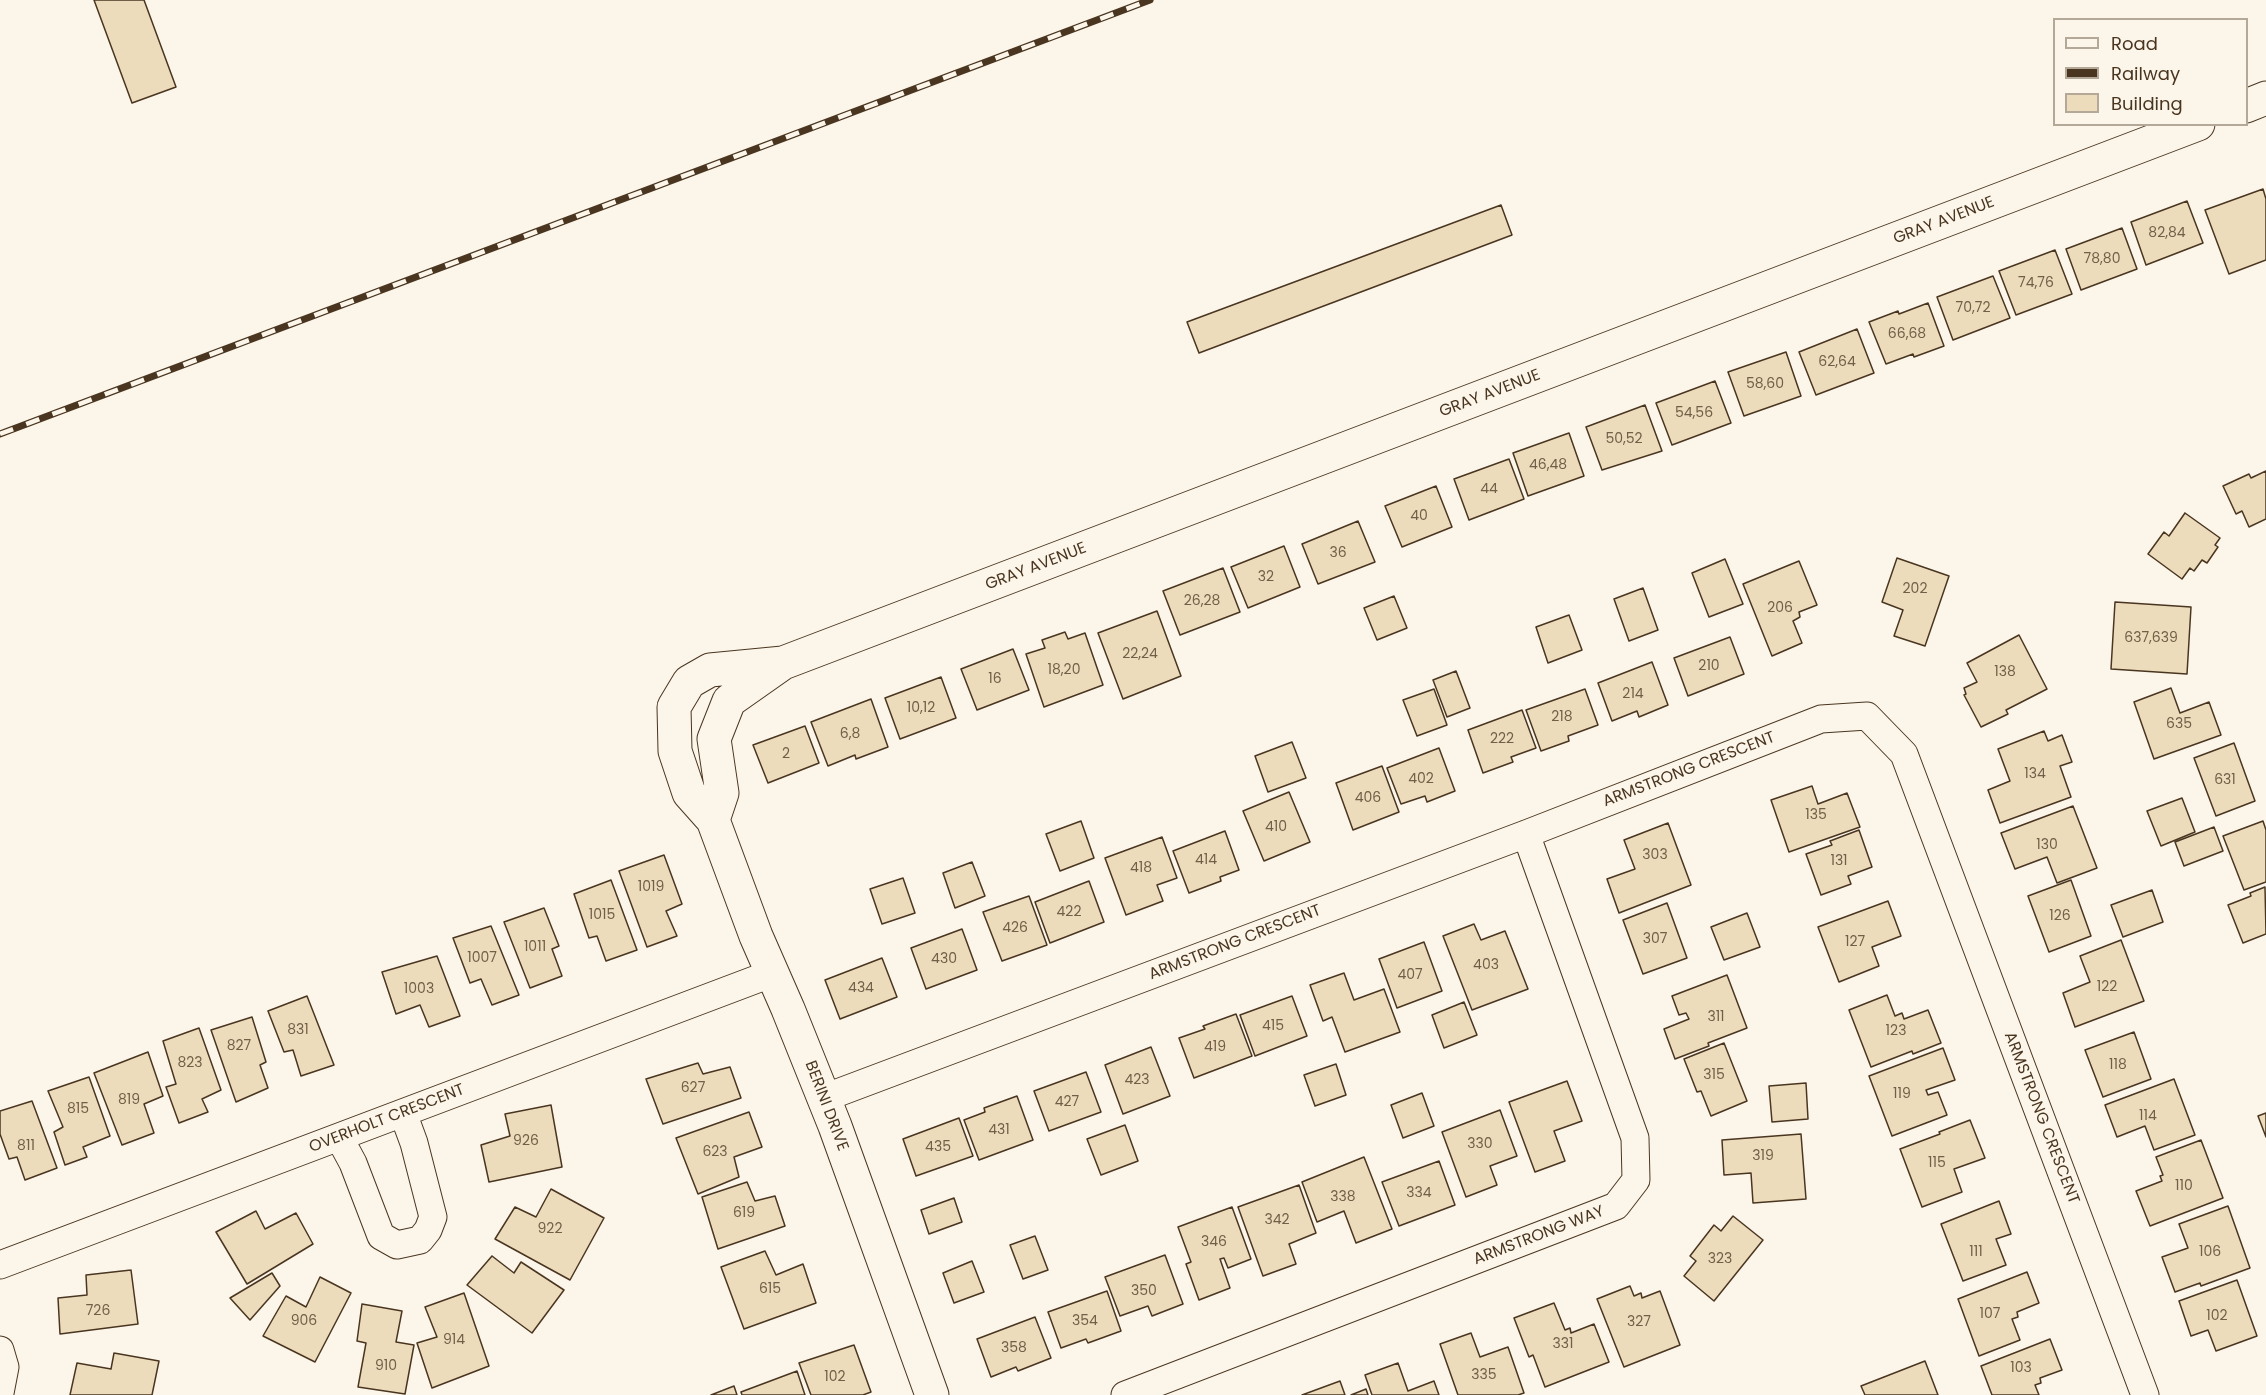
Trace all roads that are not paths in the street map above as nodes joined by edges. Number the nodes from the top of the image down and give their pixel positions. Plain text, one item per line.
1 (2266, 99) edge
2 (2248, 106) edge
3 (2193, 126) edge
4 (783, 663) junction
5 (713, 820) junction
6 (1526, 834) junction
7 (773, 973) junction
8 (824, 1098) junction
9 (403, 1113) junction
10 (339, 1137) junction
11 (0, 1265) edge
12 (0, 1350) edge
13 (0, 1393) edge
14 (932, 1395) edge
15 (1125, 1395) edge
16 (2145, 1395) edge

1 - 2 street
3 - 4 street, GRAY AVENUE
4 - 5 street, GRAY AVENUE
4 - 5 street, GRAY AVENUE
5 - 7 street, BERINI DRIVE
6 - 8 street, ARMSTRONG CRESCENT
6 - 15 street, ARMSTRONG WAY
6 - 16 street, ARMSTRONG CRESCENT
7 - 8 street, BERINI DRIVE
7 - 9 street, OVERHOLT CRESCENT
8 - 14 street, BERINI DRIVE
9 - 10 street, OVERHOLT CRESCENT
9 - 10 street
10 - 11 street, OVERHOLT CRESCENT
12 - 13 street

